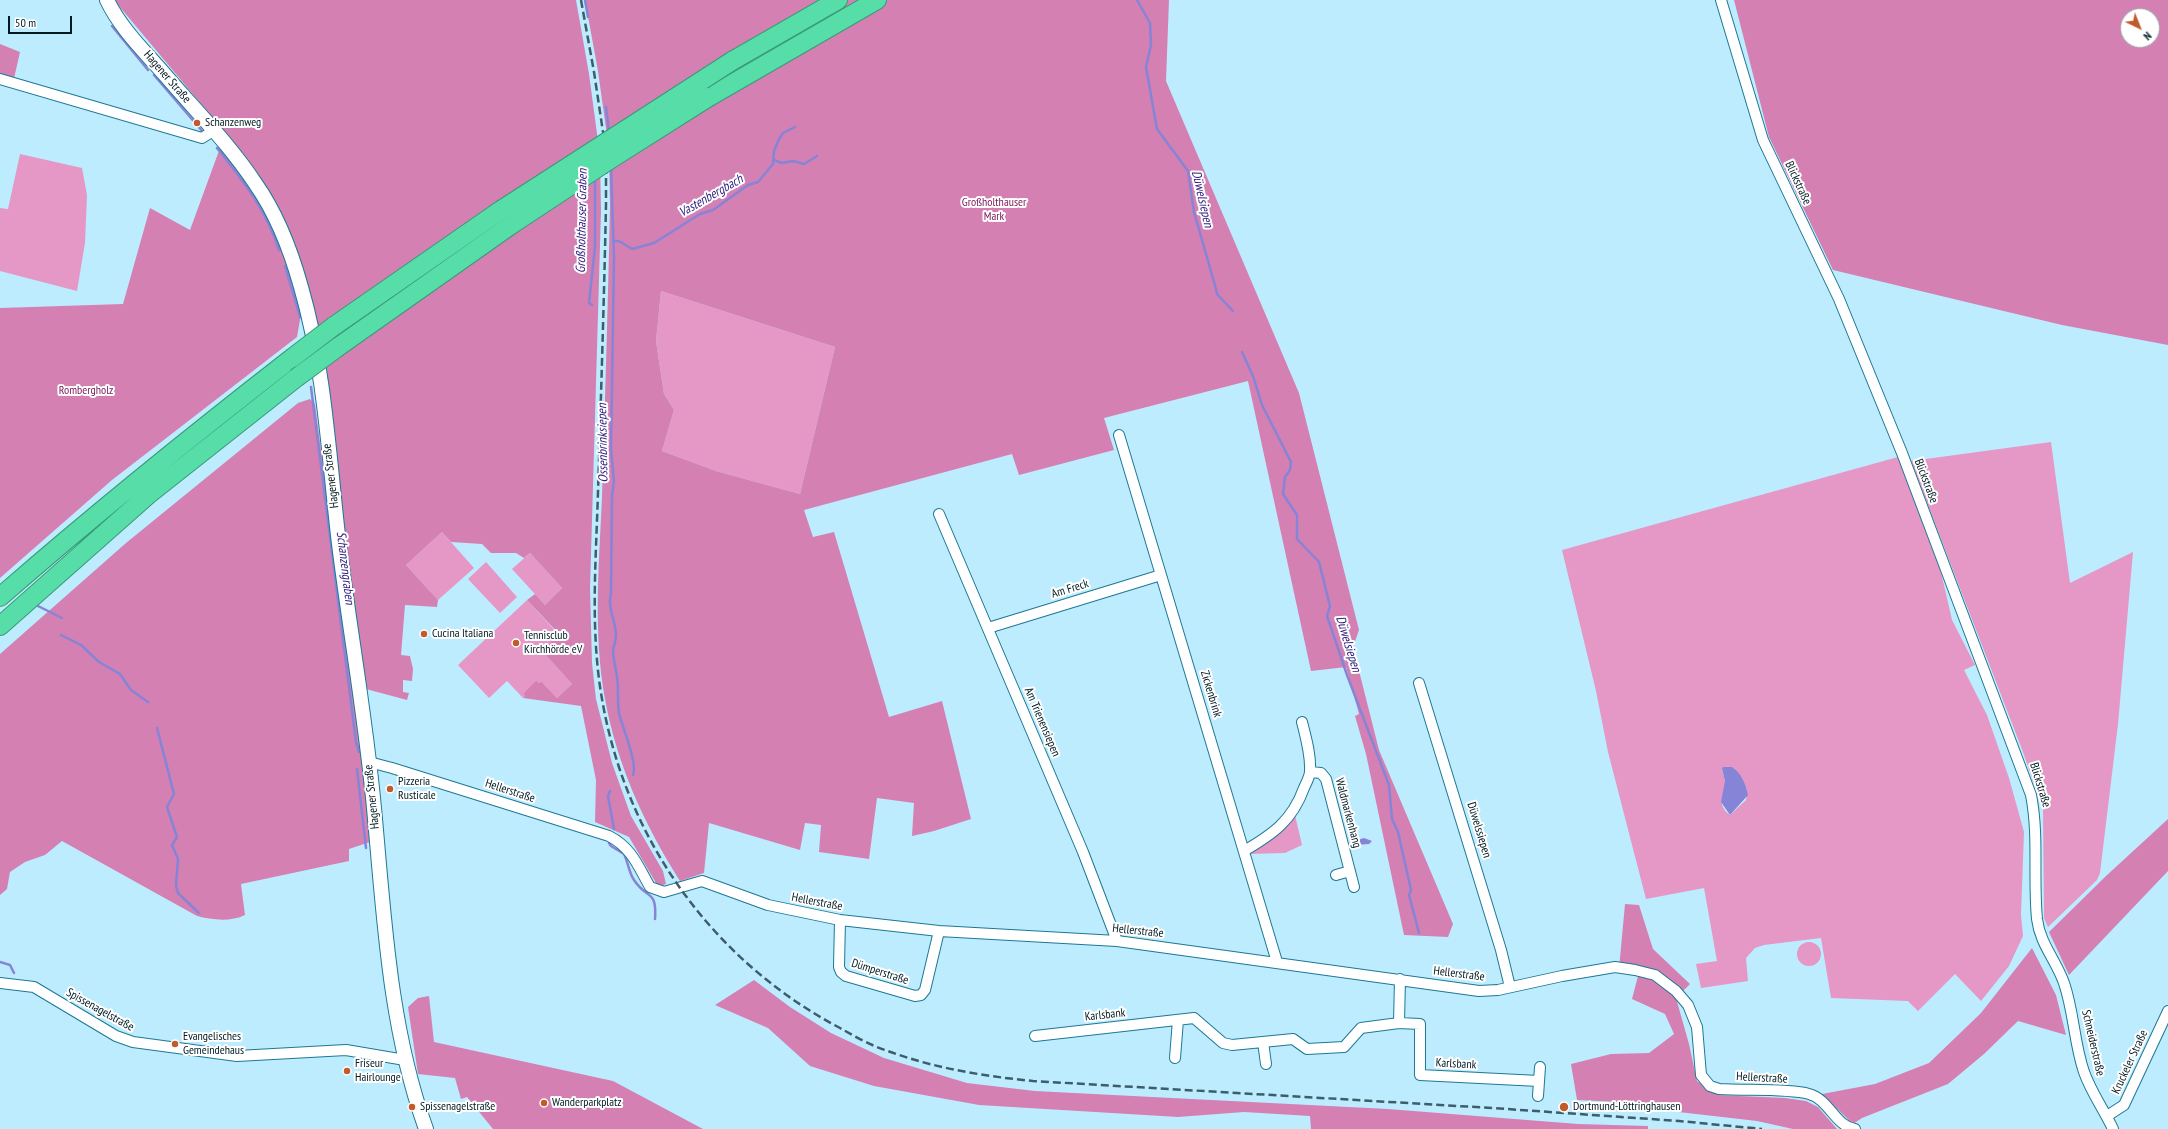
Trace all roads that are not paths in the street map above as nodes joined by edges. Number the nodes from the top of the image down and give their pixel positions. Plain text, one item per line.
1 (107, 0) edge
2 (838, 0) edge
3 (877, 0) edge
4 (1721, 0) edge
5 (0, 80) edge
6 (213, 131) junction
7 (1119, 435) dead end
8 (939, 514) dead end
9 (1161, 575) junction
10 (0, 597) edge
11 (0, 626) edge
12 (988, 628) junction
13 (1419, 683) dead end
14 (1302, 722) dead end
15 (369, 762) junction
16 (1310, 772) junction
17 (1244, 851) junction
18 (1350, 872) junction
19 (1336, 875) dead end
20 (1354, 887) dead end
21 (840, 920) junction
22 (939, 931) junction
23 (1117, 941) junction
24 (1277, 962) junction
25 (1400, 979) junction
26 (2064, 981) joint
27 (0, 983) edge
28 (1510, 987) junction
29 (2168, 1011) edge
30 (1178, 1020) junction
31 (1399, 1023) junction
32 (1035, 1036) dead end
33 (1263, 1042) junction
34 (1175, 1058) dead end
35 (405, 1060) junction
36 (1266, 1064) dead end
37 (1540, 1067) dead end
38 (1539, 1081) junction
39 (1538, 1096) dead end
40 (2107, 1116) junction
41 (426, 1129) edge
42 (1851, 1129) edge
43 (2113, 1129) edge

1 - 6 main road, Hagener Straße
2 - 10 highway, bridge
3 - 11 highway, bridge
4 - 26 street, Blickstraße
5 - 6 street
6 - 15 main road, Hagener Straße
7 - 9 street, Zickenbrink
8 - 12 street, Am Trienensiepen
9 - 12 street, Am Freck
9 - 17 street, Zickenbrink
12 - 23 street, Am Trienensiepen
13 - 28 street, Düwelssiepen
14 - 16 street
15 - 21 street, Hellerstraße
15 - 35 main road, Hagener Straße
16 - 17 street
16 - 18 street, Waldmarkenhang
17 - 24 street, Zickenbrink
18 - 19 street
18 - 20 street, Waldmarkenhang
21 - 22 street, Hellerstraße
21 - 22 street, Dümperstraße
22 - 23 street, Hellerstraße
23 - 24 street, Hellerstraße
24 - 25 street, Hellerstraße
25 - 28 street, Hellerstraße
25 - 31 street
26 - 40 street, Schneiderstraße
27 - 35 street, Spissenagelstraße
28 - 42 street, Hellerstraße
29 - 40 street, Kruckeler Straße
30 - 32 street, Karlsbank
30 - 33 street, Karlsbank
30 - 34 street
31 - 33 street, Karlsbank
31 - 38 street, Karlsbank
33 - 36 street
35 - 41 main road, Hagener Straße
37 - 38 street
38 - 39 street
40 - 43 street, Schneiderstraße

